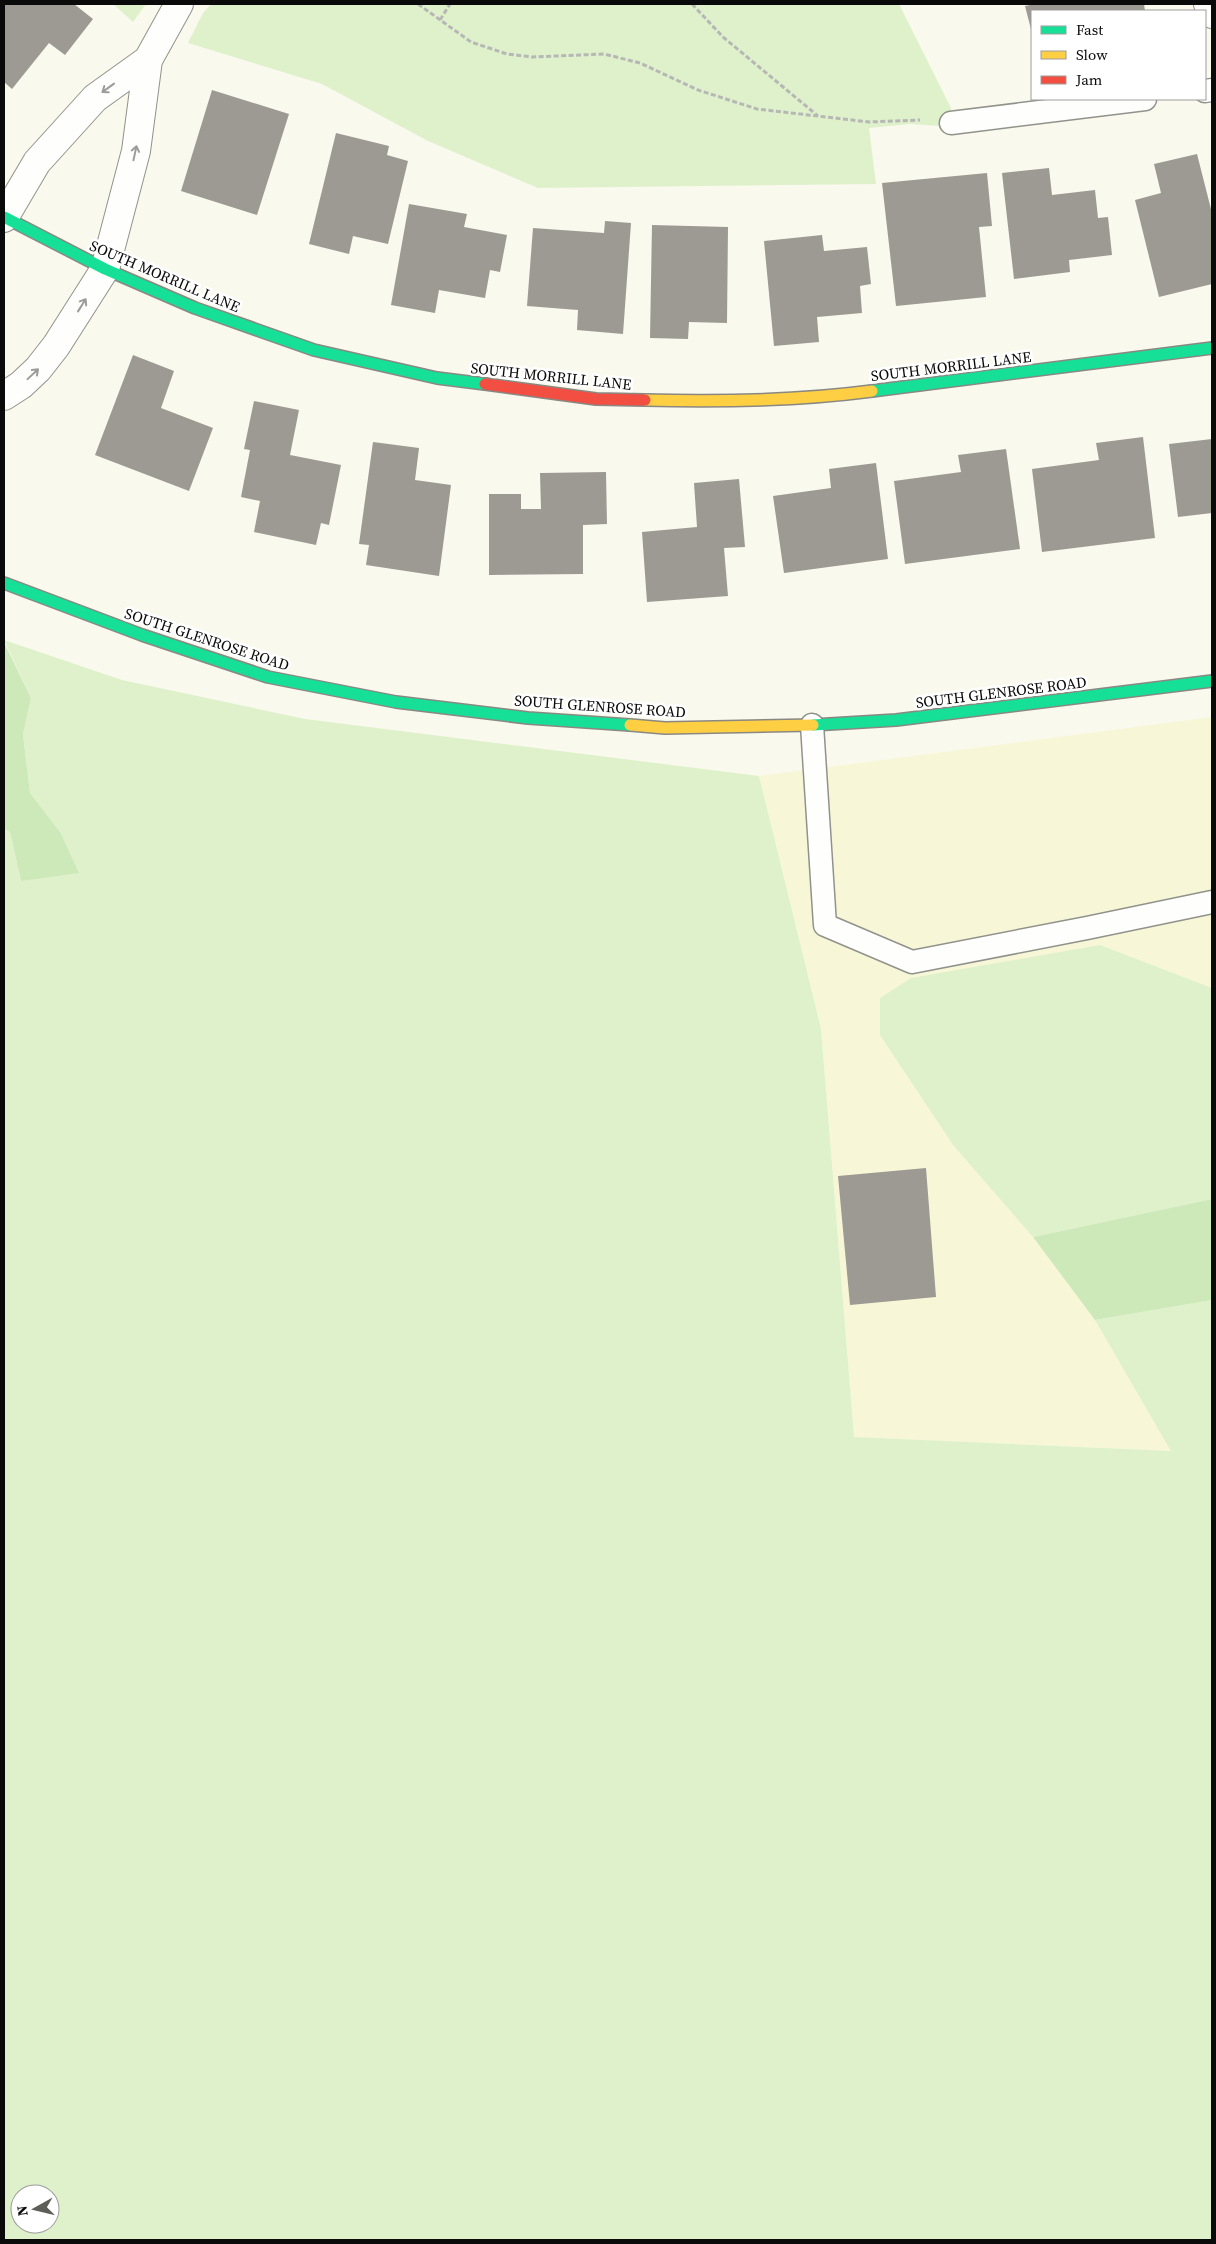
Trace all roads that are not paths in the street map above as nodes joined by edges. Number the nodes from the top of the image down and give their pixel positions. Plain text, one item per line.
1 (179, 4) edge
2 (1208, 4) edge
3 (1212, 14) edge
4 (148, 60) junction
5 (1137, 100) edge
6 (951, 123) road end
7 (4, 217) edge
8 (105, 270) junction
9 (1212, 348) edge
10 (4, 396) edge
11 (4, 582) edge
12 (1212, 681) edge
13 (812, 725) junction
14 (1212, 902) edge

1 - 4 street
2 - 3 street
4 -> 7 street
8 -> 4 street
5 - 6 lane
7 - 8 street, SOUTH MORRILL LANE
8 - 9 street, SOUTH MORRILL LANE
10 -> 8 street
11 - 13 street, SOUTH GLENROSE ROAD
12 - 13 street, SOUTH GLENROSE ROAD
13 - 14 lane

